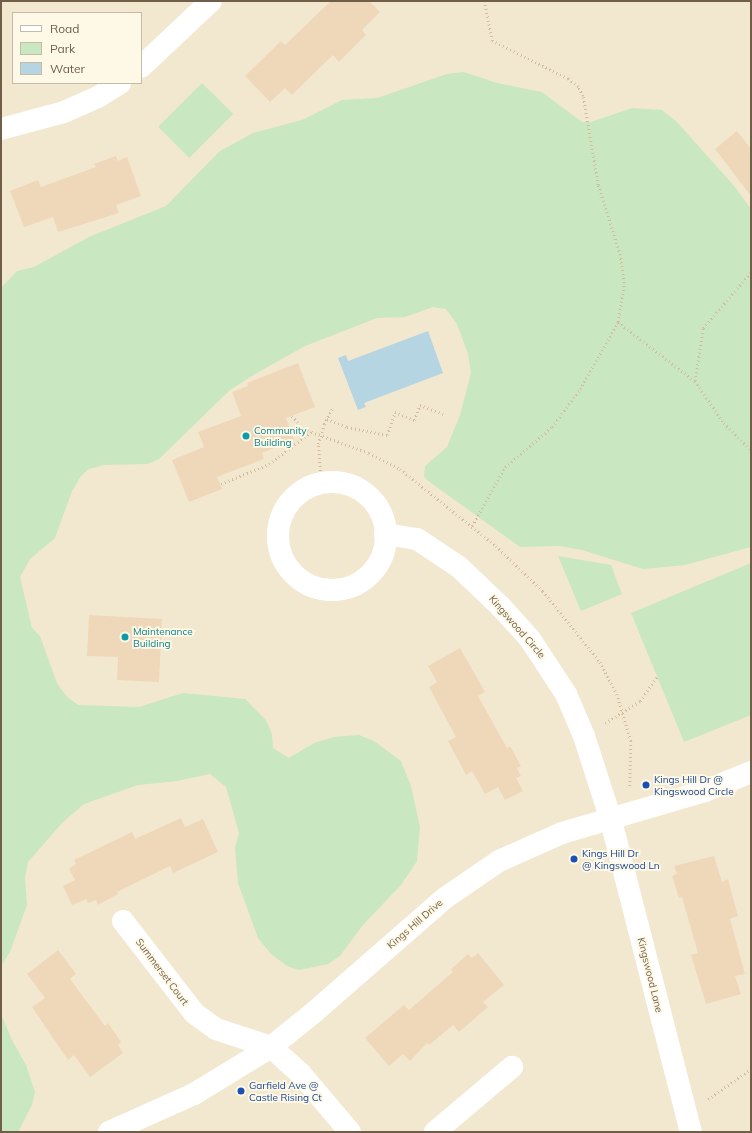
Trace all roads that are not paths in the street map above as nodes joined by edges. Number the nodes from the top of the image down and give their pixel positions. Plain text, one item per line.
1 (211, 1) edge
2 (142, 66) edge
3 (118, 84) edge
4 (1, 129) edge
5 (386, 534) junction
6 (751, 772) edge
7 (610, 817) junction
8 (123, 921) dead end
9 (271, 1047) junction
10 (512, 1067) dead end
11 (109, 1132) edge
12 (350, 1132) edge
13 (435, 1132) edge
14 (691, 1132) edge

1 - 2 street
3 - 4 street
5 - 5 street
5 - 7 street, Kingswood Circle
6 - 7 street, Kings Hill Drive
7 - 9 street, Kings Hill Drive
7 - 14 street, Kingswood Lane
8 - 9 street, Summerset Court
9 - 11 street, Kings Hill Drive
9 - 12 street
10 - 13 street

